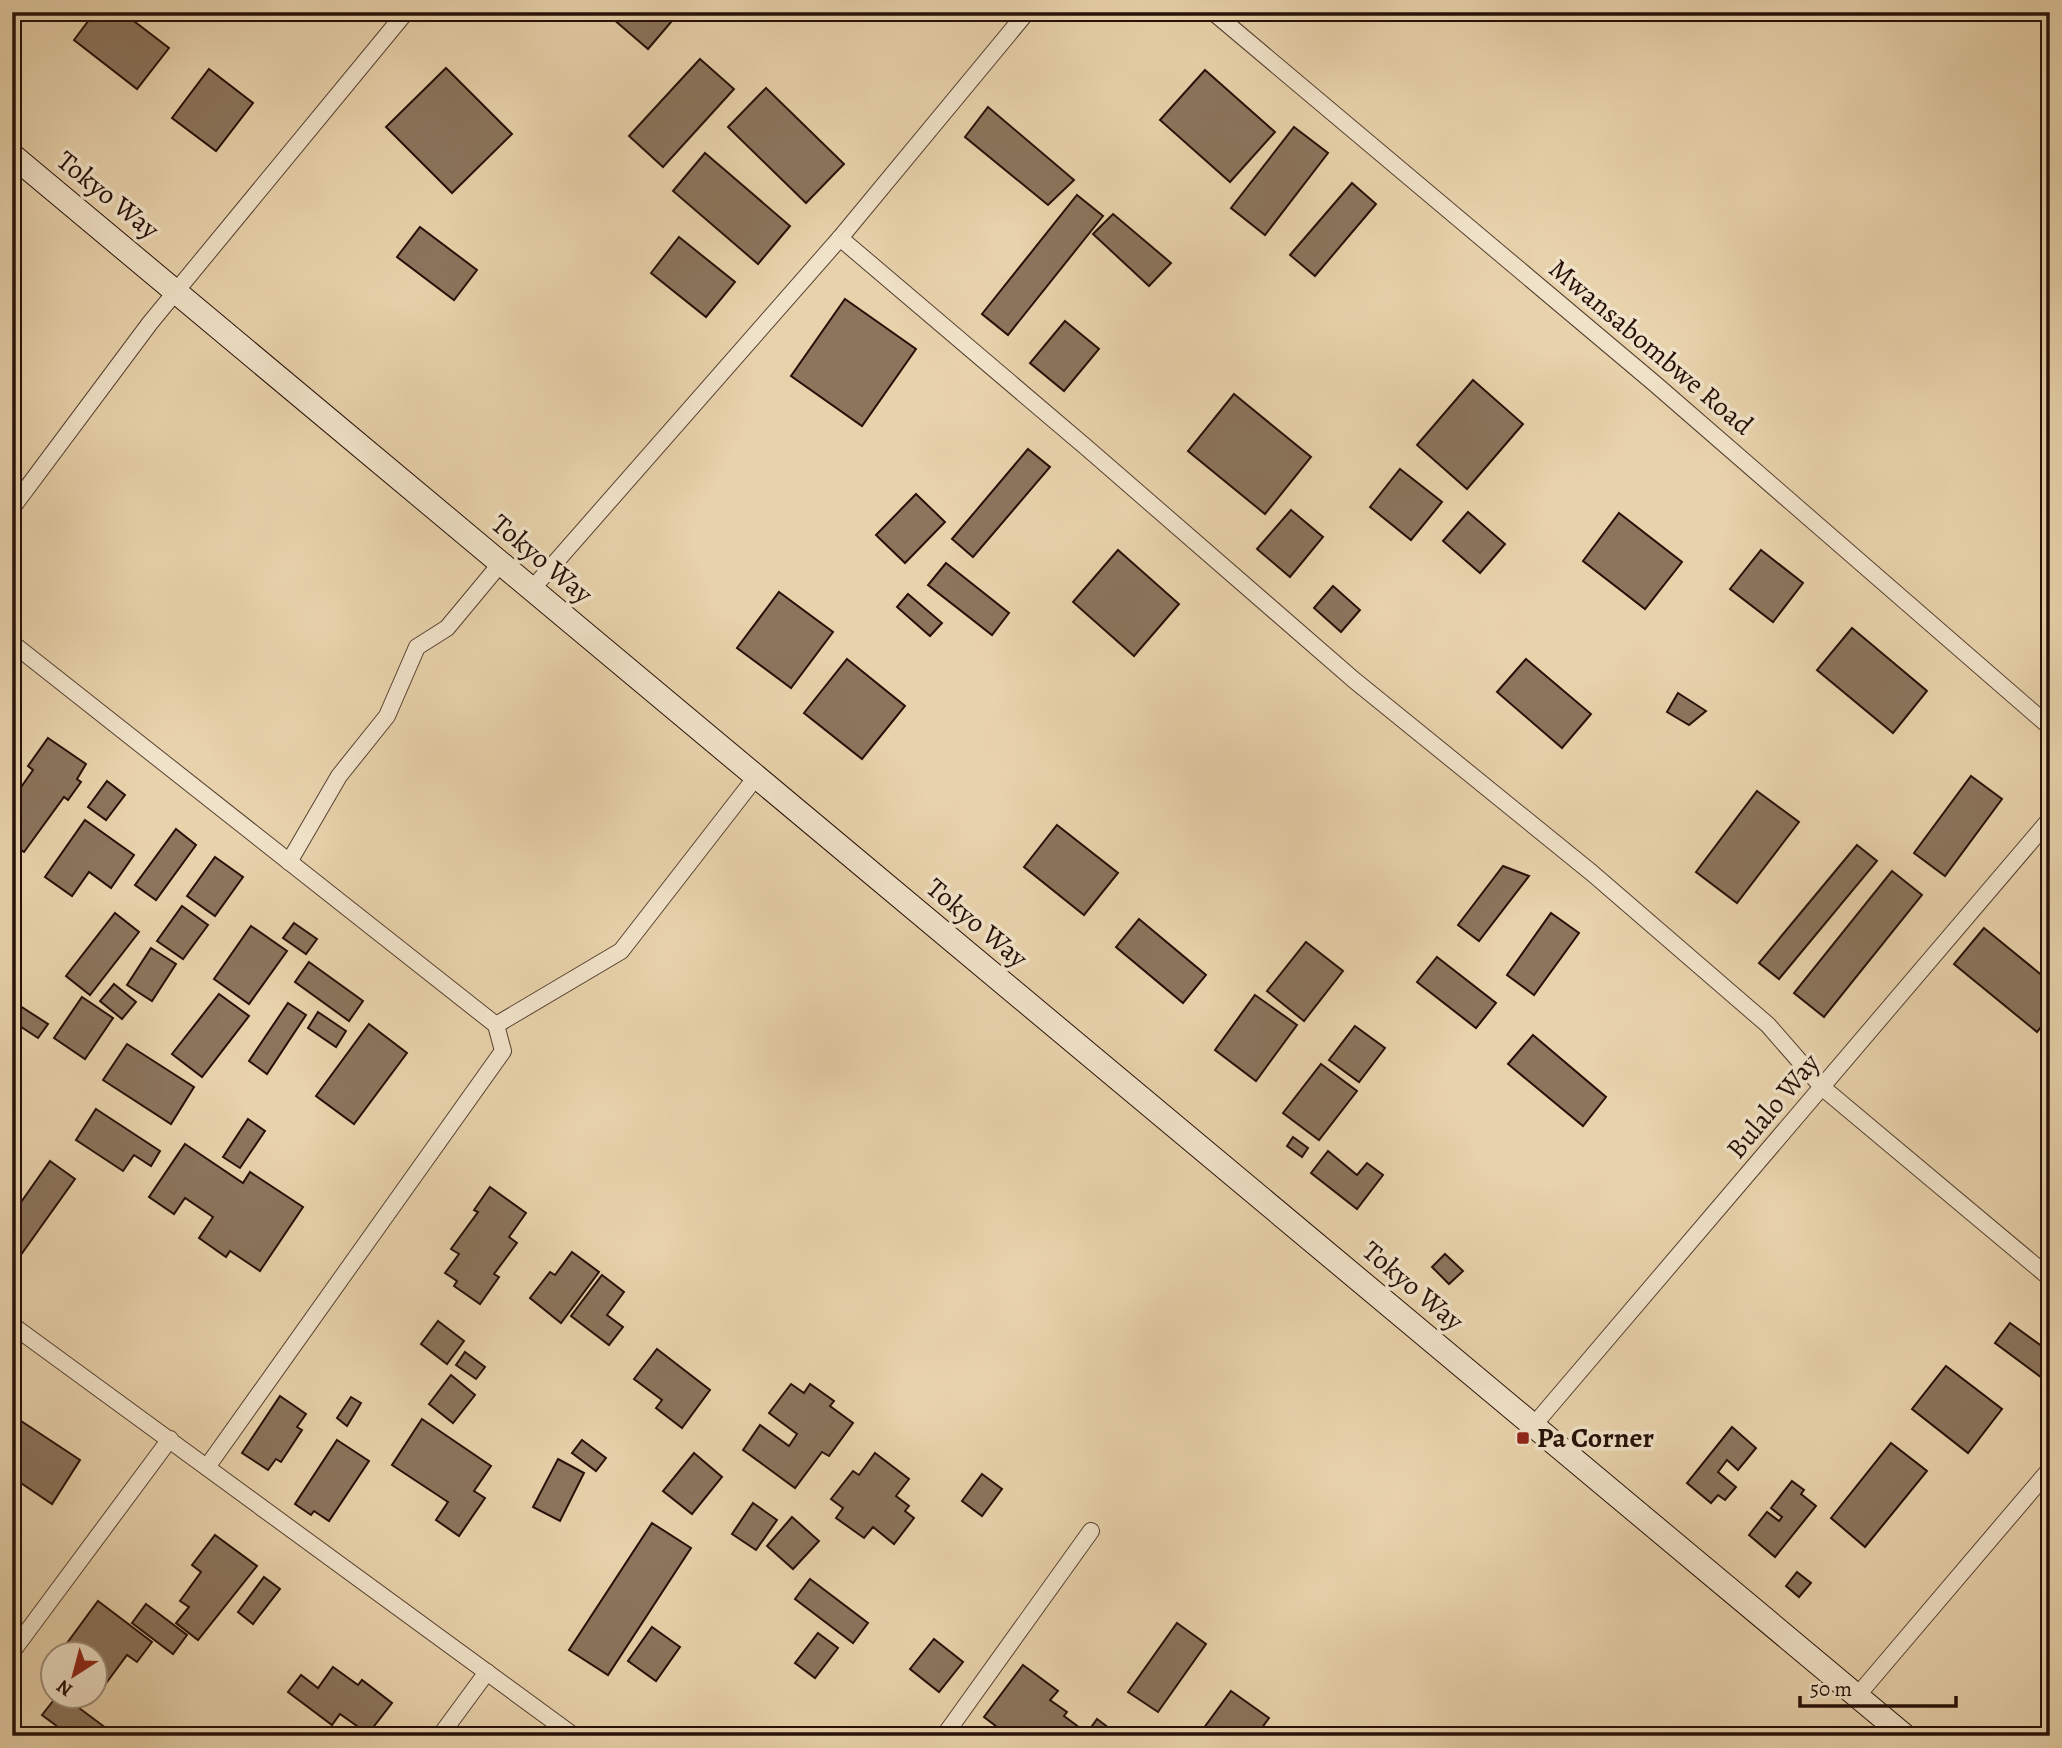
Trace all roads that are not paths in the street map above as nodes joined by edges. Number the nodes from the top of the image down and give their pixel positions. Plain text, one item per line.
1 (406, 12) edge
2 (1027, 12) edge
3 (1213, 12) edge
4 (12, 155) edge
5 (840, 238) junction
6 (178, 291) junction
7 (12, 508) edge
8 (501, 564) junction
9 (532, 589) junction
10 (12, 643) edge
11 (2050, 727) edge
12 (756, 777) junction
13 (2050, 819) edge
14 (289, 862) junction
15 (496, 1025) junction
16 (1823, 1088) junction
17 (2050, 1278) edge
18 (12, 1325) edge
19 (1533, 1426) junction
20 (170, 1439) junction
21 (207, 1467) junction
22 (2050, 1469) edge
23 (1091, 1531) dead end
24 (12, 1652) edge
25 (487, 1672) junction
26 (1857, 1696) junction
27 (440, 1736) edge
28 (574, 1736) edge
29 (944, 1736) edge
30 (1905, 1736) edge

1 - 6 street
2 - 5 street
3 - 11 street, Mwansabombwe Road
4 - 6 street, Tokyo Way
5 - 9 street
5 - 16 street
6 - 7 street
6 - 8 street, Tokyo Way
8 - 9 street, Tokyo Way
8 - 14 street
9 - 12 street, Tokyo Way
10 - 14 street
12 - 15 street
12 - 19 street, Tokyo Way
13 - 16 street, Bulalo Way
14 - 15 street
15 - 21 street
16 - 17 street
16 - 19 street, Bulalo Way
18 - 20 street
19 - 26 street, Tokyo Way
20 - 21 street
20 - 24 street
21 - 25 street
22 - 26 street
23 - 29 street
25 - 27 street
25 - 28 street
26 - 30 street, Tokyo Way

